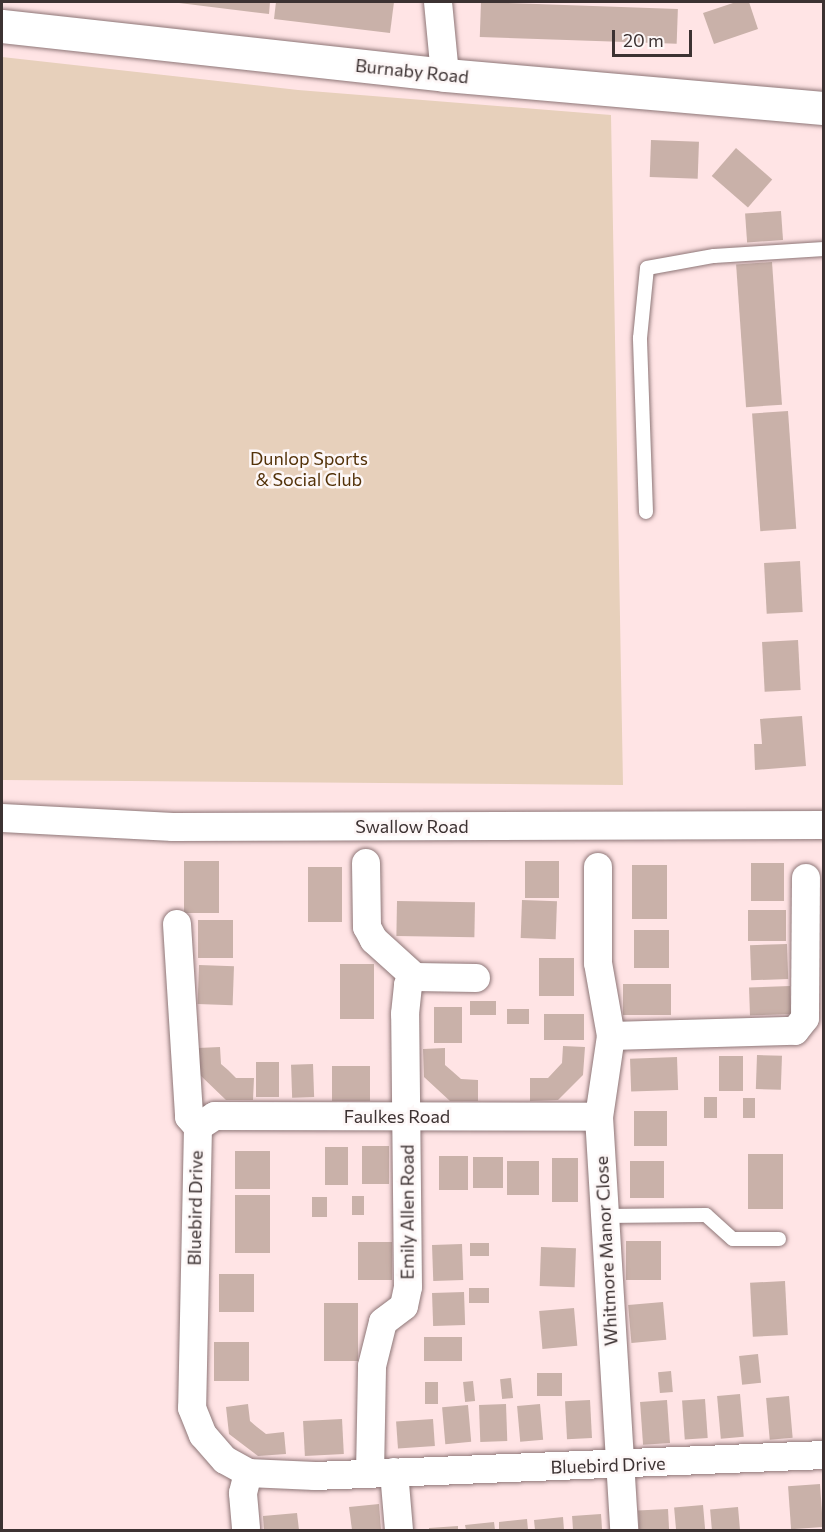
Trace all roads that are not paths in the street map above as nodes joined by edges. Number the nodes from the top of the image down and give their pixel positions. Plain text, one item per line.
1 (438, 2) edge
2 (2, 26) edge
3 (445, 75) junction
4 (824, 108) edge
5 (824, 249) edge
6 (646, 512) dead end
7 (2, 818) edge
8 (824, 825) edge
9 (366, 863) dead end
10 (598, 867) dead end
11 (806, 878) dead end
12 (177, 924) dead end
13 (415, 977) junction
14 (476, 978) dead end
15 (611, 1036) junction
16 (406, 1116) junction
17 (599, 1117) junction
18 (198, 1127) junction
19 (604, 1216) junction
20 (779, 1239) dead end
21 (824, 1455) edge
22 (621, 1466) junction
23 (248, 1473) junction
24 (382, 1473) junction
25 (246, 1529) edge
26 (399, 1530) edge
27 (624, 1530) edge

1 - 3 street
2 - 3 street, Burnaby Road
3 - 4 street, Burnaby Road
5 - 6 lane
7 - 8 street, Swallow Road
9 - 13 street
10 - 15 street, Whitmore Manor Close
11 - 15 street
12 - 18 street, Bluebird Drive
13 - 14 street
13 - 16 street, Emily Allen Road
15 - 17 street, Whitmore Manor Close
16 - 17 street, Faulkes Road
16 - 18 street, Faulkes Road
16 - 24 street, Emily Allen Road
17 - 19 street, Whitmore Manor Close
18 - 23 street, Bluebird Drive
19 - 20 lane
19 - 22 street, Whitmore Manor Close
21 - 22 street, Bluebird Drive
22 - 24 street, Bluebird Drive
22 - 27 street, Whitmore Manor Close
23 - 24 street, Bluebird Drive
23 - 25 street
24 - 26 street, Emily Allen Road

